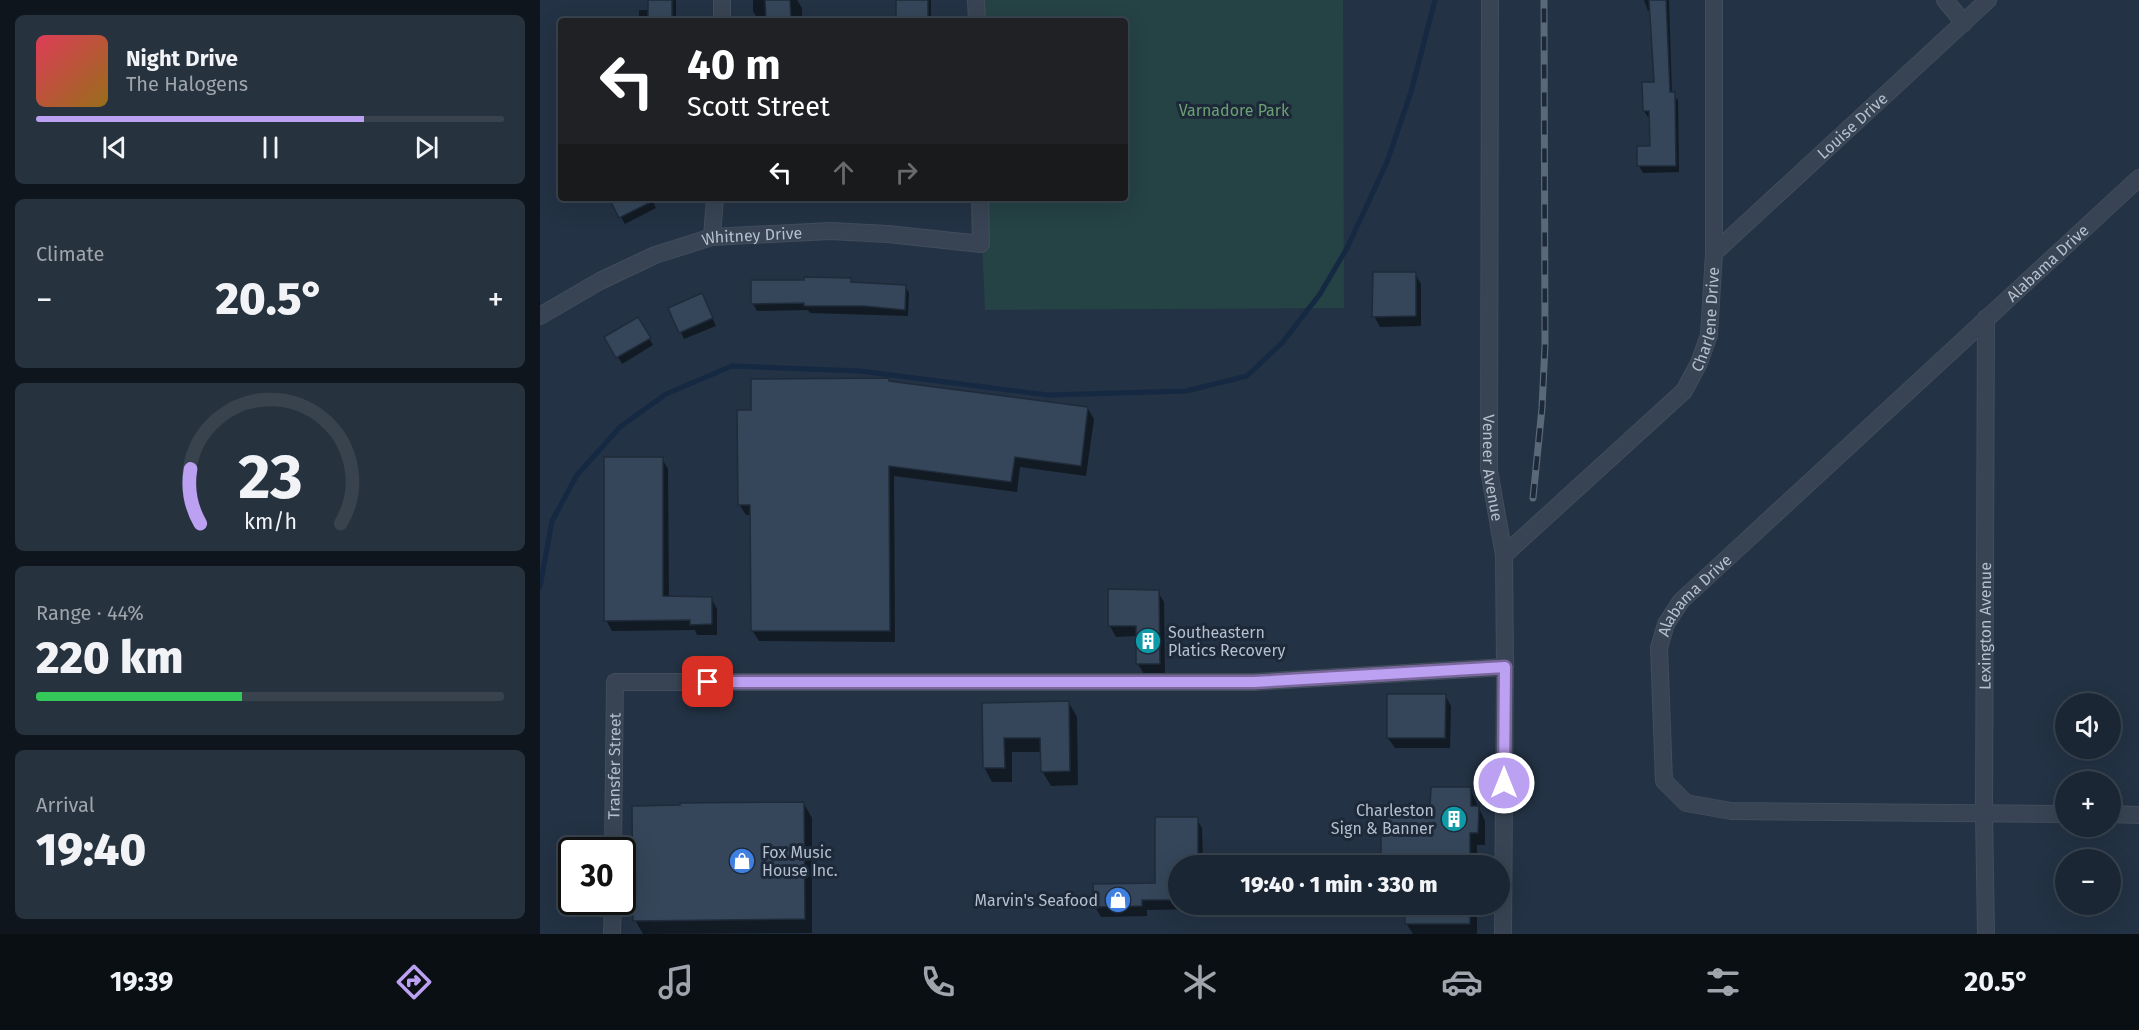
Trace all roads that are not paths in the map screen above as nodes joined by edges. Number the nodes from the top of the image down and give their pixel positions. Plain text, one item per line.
1 (722, 0) edge
2 (976, 0) edge
3 (1490, 0) edge
4 (1714, 0) edge
5 (1945, 0) edge
6 (1988, 0) edge
7 (722, 18) edge
8 (977, 18) edge
9 (1964, 23) junction
10 (2139, 178) edge
11 (715, 201) edge
12 (980, 201) edge
13 (712, 237) junction
14 (1714, 253) junction
15 (540, 316) edge
16 (1986, 318) junction
17 (1504, 555) junction
18 (1505, 667) junction
19 (1984, 813) junction
20 (2055, 814) edge
21 (2121, 814) edge
22 (2139, 815) edge
23 (614, 837) edge
24 (613, 915) edge
25 (612, 934) edge
26 (1503, 934) edge
27 (1986, 934) edge

1 - 7 street
2 - 8 street
3 - 17 street, Veneer Avenue
4 - 14 street, Charlene Drive
5 - 9 street
6 - 9 street, Louise Drive
9 - 14 street, Louise Drive
10 - 16 street, Alabama Drive
11 - 13 street
12 - 13 street, Whitney Drive
13 - 15 street, Whitney Drive
14 - 17 street, Charlene Drive
16 - 19 street, Lexington Avenue
16 - 19 street, Alabama Drive
17 - 18 street, Veneer Avenue
18 - 23 street, Transfer Street
18 - 26 street, Veneer Avenue
19 - 20 street, Alabama Drive
19 - 27 street, Lexington Avenue
21 - 22 street
24 - 25 street

